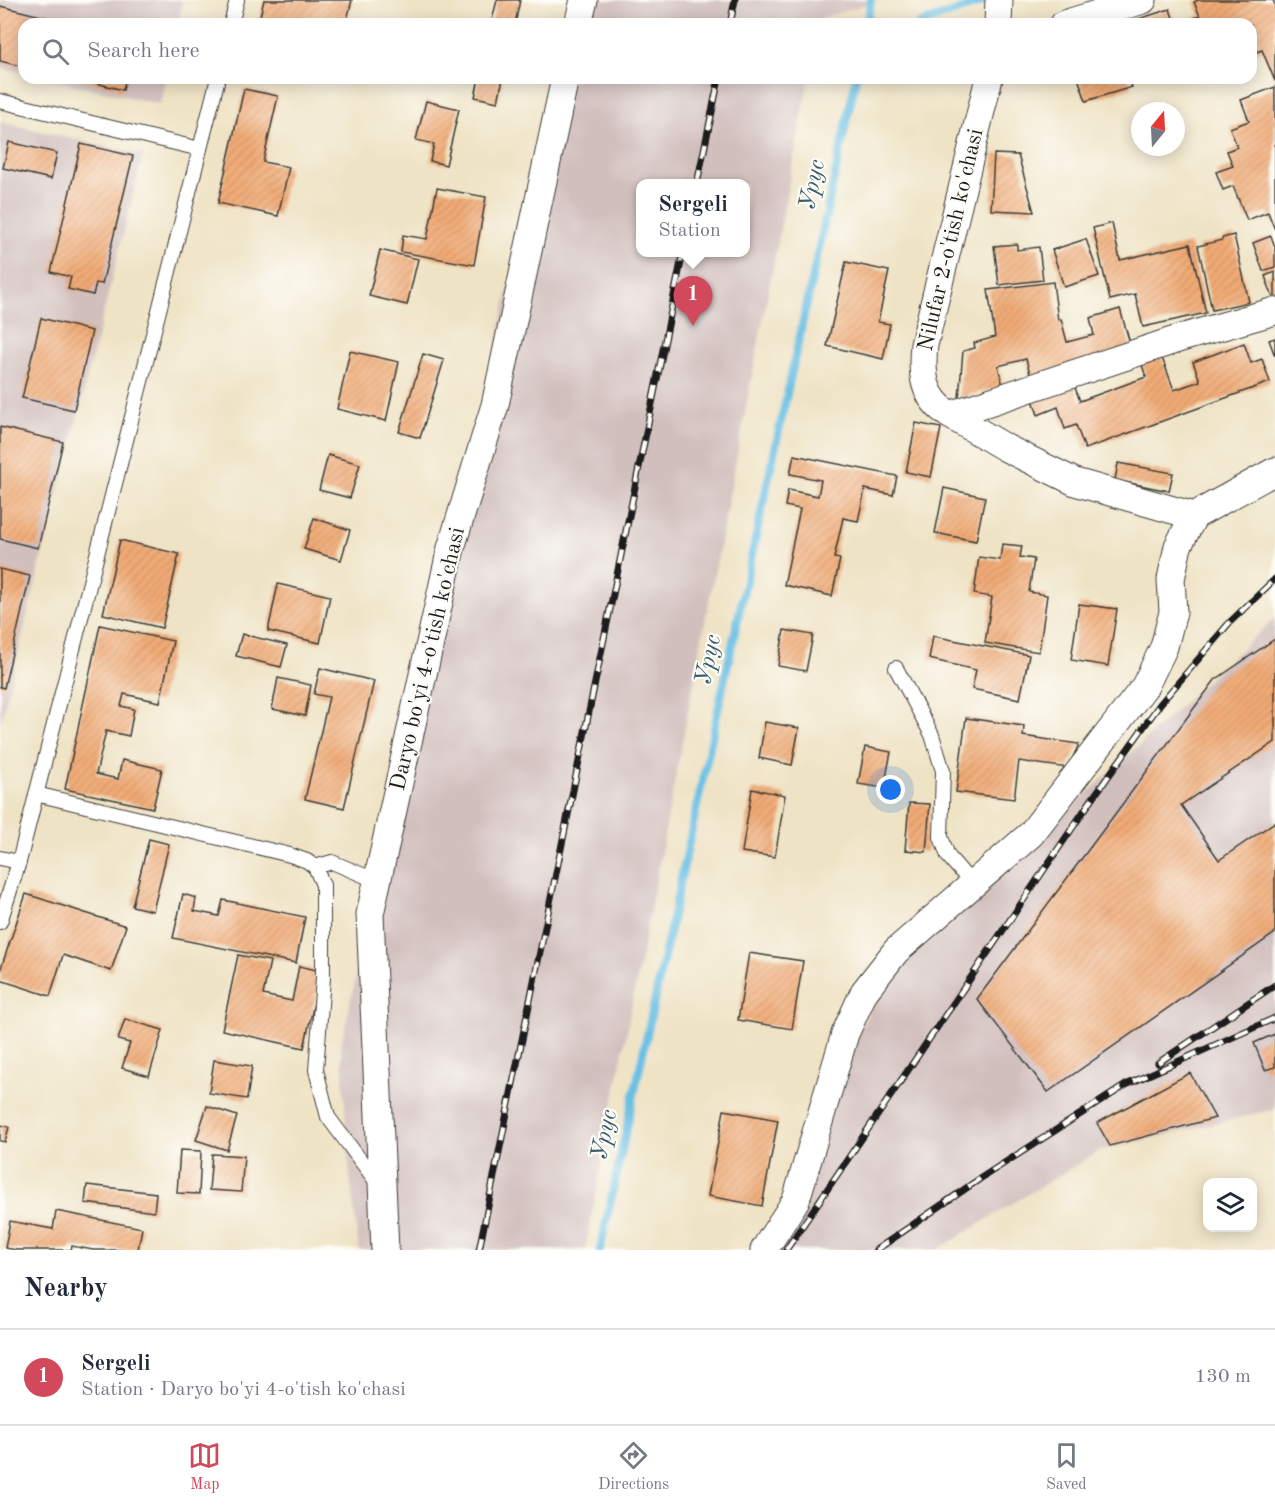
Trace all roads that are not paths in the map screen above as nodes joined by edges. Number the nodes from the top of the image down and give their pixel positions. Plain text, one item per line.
1 (237, 0) edge
2 (584, 0) edge
3 (999, 0) edge
4 (1143, 0) edge
5 (232, 18) edge
6 (580, 18) edge
7 (998, 18) edge
8 (1084, 18) edge
9 (216, 84) edge
10 (564, 84) edge
11 (988, 84) edge
12 (0, 101) edge
13 (200, 149) junction
14 (1275, 311) edge
15 (950, 415) junction
16 (1275, 471) edge
17 (1194, 516) junction
18 (896, 668) dead end
19 (36, 794) junction
20 (0, 858) edge
21 (19, 862) junction
22 (315, 867) junction
23 (377, 881) junction
24 (973, 885) junction
25 (0, 922) edge
26 (382, 1189) junction
27 (385, 1250) edge
28 (764, 1250) edge

1 - 5 lane
2 - 6 street
3 - 7 street
4 - 8 street
9 - 13 lane
10 - 23 street, Daryo bo'yi 4-o'tish ko'chasi
11 - 15 street, Nilufar 2-o'tish ko'chasi
12 - 13 lane
13 - 19 lane
14 - 15 street
15 - 17 street, Nilufar 2-o'tish ko'chasi
16 - 17 street
17 - 24 street
18 - 24 lane
19 - 21 lane
19 - 22 lane
20 - 21 lane
21 - 25 lane
22 - 23 lane
22 - 26 lane
23 - 26 street, Daryo bo'yi 4-o'tish ko'chasi
24 - 28 street
26 - 27 street, Daryo bo'yi 4-o'tish ko'chasi

